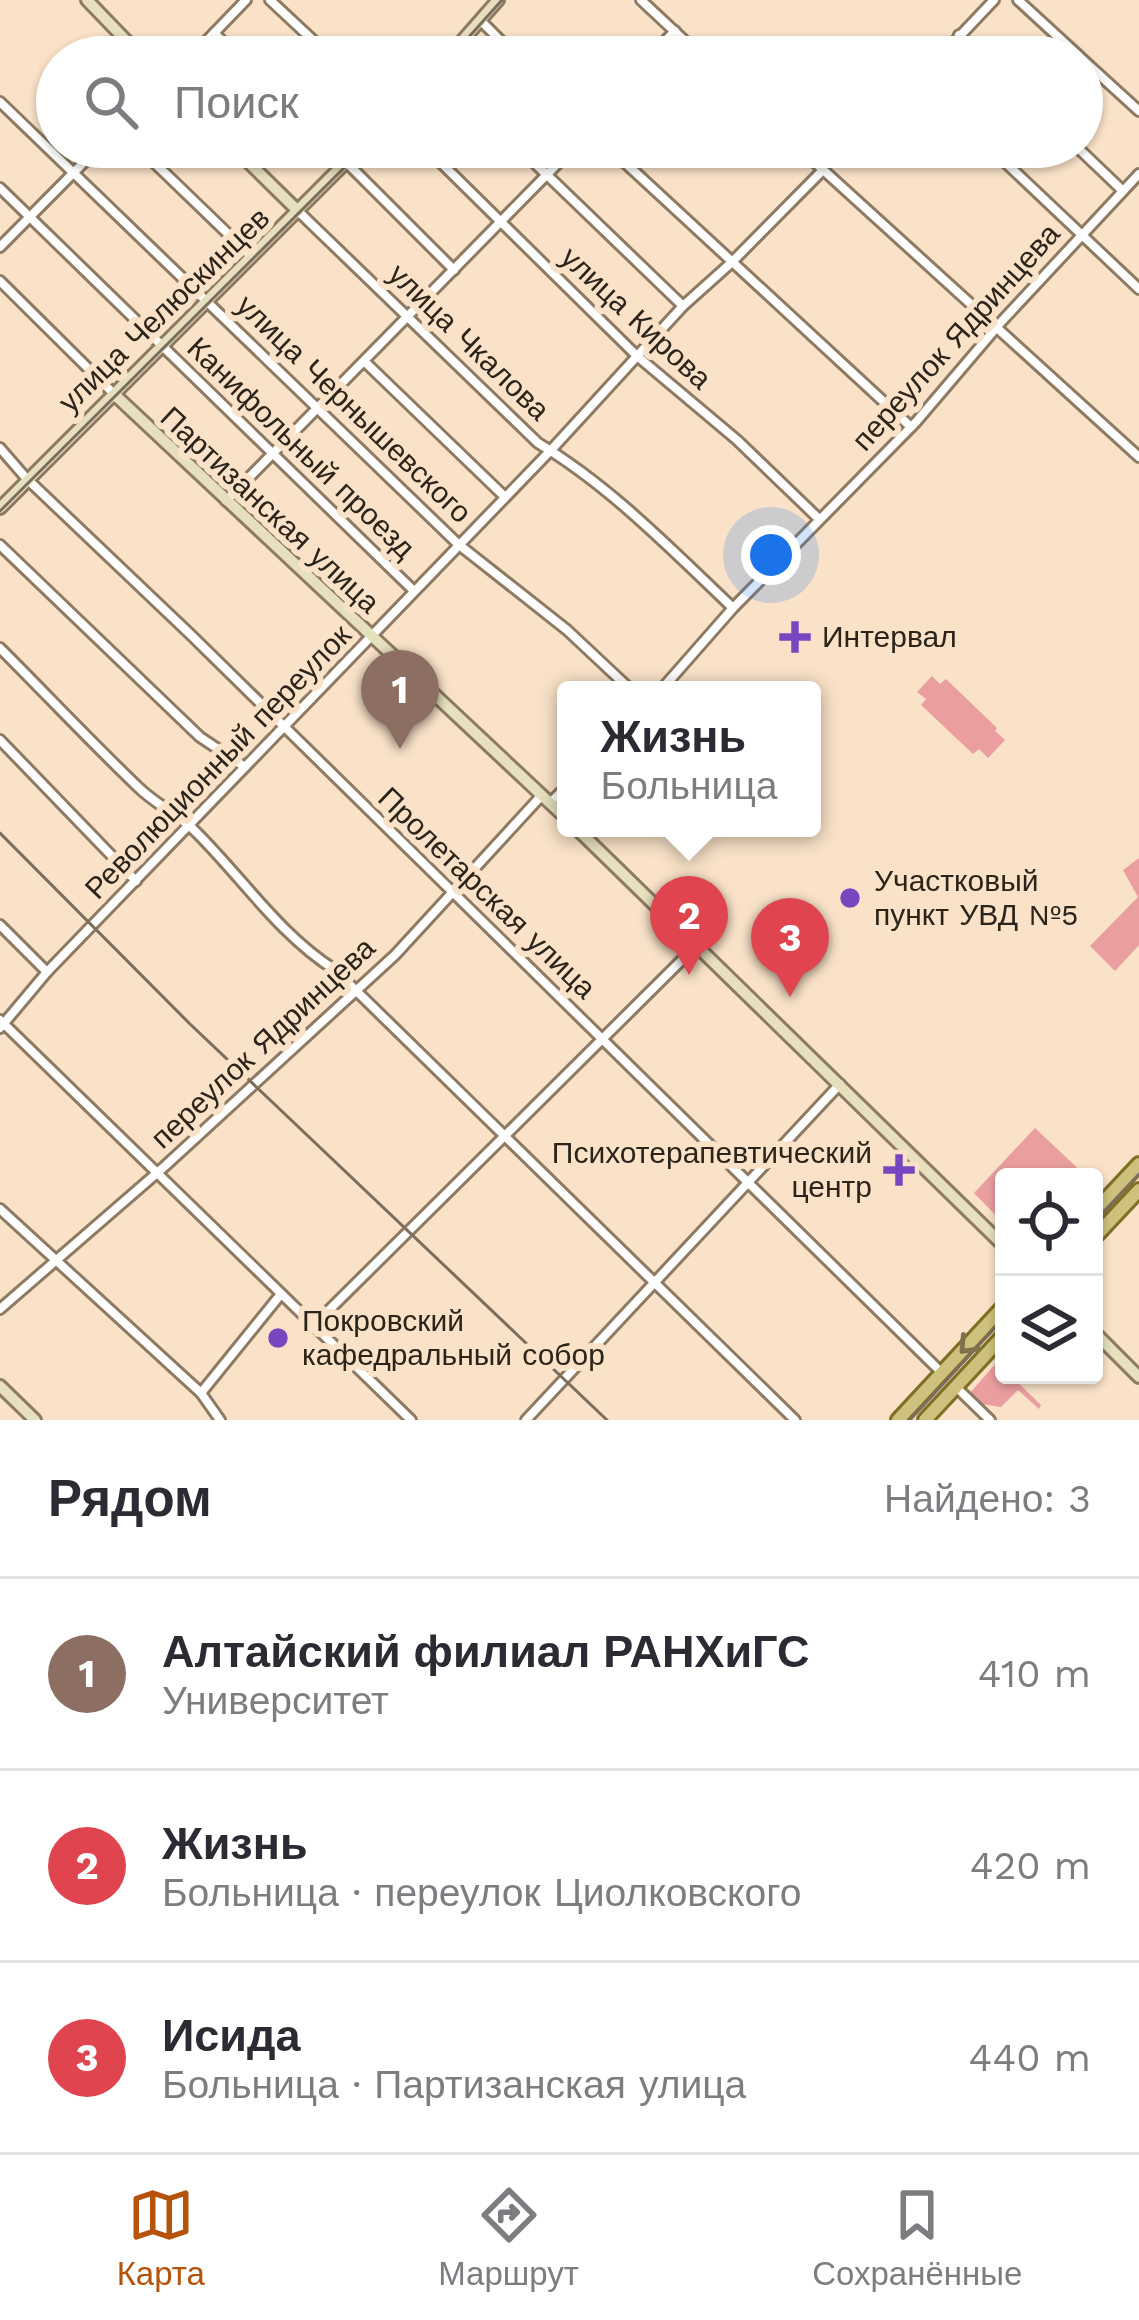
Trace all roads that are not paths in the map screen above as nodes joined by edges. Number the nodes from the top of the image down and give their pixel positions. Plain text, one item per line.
1 (87, 0) edge
2 (246, 0) edge
3 (270, 0) edge
4 (498, 0) edge
5 (641, 0) edge
6 (994, 0) edge
7 (1018, 0) edge
8 (480, 20) junction
9 (675, 31) junction
10 (214, 33) junction
11 (959, 35) edge
12 (122, 36) edge
13 (211, 36) edge
14 (217, 36) edge
15 (309, 36) edge
16 (466, 36) edge
17 (496, 36) edge
18 (670, 36) edge
19 (680, 36) edge
20 (1057, 36) edge
21 (1103, 78) edge
22 (0, 102) edge
23 (1139, 111) edge
24 (36, 137) edge
25 (68, 168) edge
26 (76, 168) edge
27 (160, 168) edge
28 (253, 168) edge
29 (341, 168) edge
30 (351, 168) edge
31 (446, 168) edge
32 (540, 168) edge
33 (552, 168) edge
34 (630, 168) edge
35 (1011, 168) edge
36 (1099, 168) edge
37 (823, 170) joint
38 (72, 172) junction
39 (546, 174) junction
40 (1139, 174) edge
41 (0, 188) edge
42 (1123, 191) junction
43 (298, 212) junction
44 (28, 217) junction
45 (500, 222) junction
46 (1081, 235) junction
47 (0, 247) edge
48 (252, 257) junction
49 (731, 263) junction
50 (454, 269) junction
51 (0, 281) edge
52 (1139, 289) edge
53 (209, 301) junction
54 (683, 306) junction
55 (410, 316) junction
56 (996, 329) junction
57 (164, 347) junction
58 (637, 356) junction
59 (365, 362) junction
60 (115, 395) junction
61 (320, 407) junction
62 (911, 427) junction
63 (0, 448) edge
64 (552, 449) junction
65 (273, 455) junction
66 (1139, 458) edge
67 (27, 480) junction
68 (506, 497) junction
69 (225, 501) junction
70 (0, 508) edge
71 (819, 519) junction
72 (458, 544) junction
73 (0, 545) edge
74 (414, 591) junction
75 (734, 608) junction
76 (370, 638) junction
77 (0, 648) edge
78 (621, 681) edge
79 (669, 681) edge
80 (284, 728) junction
81 (0, 740) edge
82 (245, 767) junction
83 (557, 793) edge
84 (546, 800) junction
85 (557, 810) edge
86 (190, 826) junction
87 (586, 837) edge
88 (136, 881) junction
89 (452, 892) junction
90 (0, 926) edge
91 (698, 944) junction
92 (47, 972) junction
93 (356, 991) junction
94 (1, 1024) edge
95 (602, 1039) junction
96 (840, 1084) junction
97 (506, 1136) junction
98 (1139, 1164) edge
99 (157, 1172) junction
100 (747, 1181) junction
101 (1139, 1190) edge
102 (1103, 1202) edge
103 (0, 1209) edge
104 (1103, 1228) edge
105 (995, 1237) edge
106 (55, 1263) junction
107 (655, 1281) junction
108 (281, 1294) junction
109 (0, 1309) edge
110 (995, 1316) edge
111 (314, 1326) junction
112 (1103, 1342) edge
113 (995, 1345) edge
114 (942, 1373) junction
115 (1139, 1377) edge
116 (0, 1386) edge
117 (956, 1387) junction
118 (201, 1393) junction
119 (909, 1408) junction
120 (35, 1420) edge
121 (218, 1420) edge
122 (411, 1420) edge
123 (526, 1420) edge
124 (795, 1420) edge
125 (898, 1420) edge
126 (924, 1420) edge
127 (990, 1420) edge

1 - 12 main road
2 - 10 street
3 - 15 street
4 - 8 main road
5 - 9 street
6 - 11 street
7 - 20 street
8 - 16 main road
8 - 17 street
9 - 18 street
9 - 19 street
10 - 13 street
10 - 14 street
21 - 23 street
22 - 24 street, улица Чернышевского
25 - 38 street, улица Чернышевского
26 - 38 street
27 - 48 street
28 - 43 main road, улица Чкалова
29 - 43 main road, улица Челюскинцев
30 - 50 street
31 - 45 street, улица Кирова
32 - 39 street
33 - 39 street
34 - 49 street
35 - 46 street
36 - 42 street
37 - 49 street, Революционный переулок
37 - 56 street
38 - 44 street
38 - 53 street, улица Чернышевского
39 - 45 street
39 - 54 street
40 - 42 street, переулок Ядринцева
41 - 44 street, Канифольный проезд
42 - 46 street, переулок Ядринцева
43 - 48 main road, улица Челюскинцев
43 - 55 street, улица Чкалова
44 - 47 street
44 - 57 street, Канифольный проезд
45 - 50 street
45 - 58 street, улица Кирова
46 - 52 street
46 - 56 street, переулок Ядринцева
48 - 53 main road, улица Челюскинцев
49 - 54 street, Революционный переулок
49 - 62 street
50 - 55 street
51 - 60 street, Партизанская улица
53 - 57 main road, улица Челюскинцев
53 - 61 street, улица Чернышевского
54 - 58 street, Революционный переулок
55 - 59 street
55 - 64 street, улица Чкалова
56 - 62 street, переулок Ядринцева
56 - 66 street
57 - 60 main road, улица Челюскинцев
57 - 65 street, Канифольный проезд
58 - 64 street, Революционный переулок
58 - 71 street, улица Кирова
59 - 61 street
59 - 68 street
60 - 67 main road, улица Челюскинцев
60 - 69 main road, Партизанская улица
61 - 65 street
61 - 72 street, улица Чернышевского
62 - 71 street, переулок Ядринцева
63 - 67 street, Пролетарская улица
64 - 68 street, Революционный переулок
64 - 75 street, улица Чкалова
65 - 69 street
65 - 74 street, Канифольный проезд
67 - 70 main road, улица Челюскинцев
67 - 80 street, Пролетарская улица
68 - 72 street, Революционный переулок
69 - 76 main road, Партизанская улица
71 - 75 street, переулок Ядринцева
72 - 74 street, Революционный переулок
72 - 78 street, улица Чернышевского
73 - 82 street
74 - 76 street, Революционный переулок
75 - 79 street, переулок Ядринцева
76 - 80 street, Революционный переулок
76 - 84 main road, Партизанская улица
77 - 86 street
80 - 82 street, Революционный переулок
80 - 89 street, Пролетарская улица
81 - 88 street
82 - 86 street, Революционный переулок
83 - 84 street, переулок Ядринцева
84 - 85 main road, Партизанская улица
84 - 89 street, переулок Ядринцева
86 - 88 street, Революционный переулок
86 - 93 street
87 - 91 main road
88 - 92 street, Революционный переулок
89 - 93 street, переулок Ядринцева
89 - 95 street, Пролетарская улица
90 - 92 street
91 - 95 street
91 - 96 main road
92 - 94 street, Революционный переулок
93 - 97 street
93 - 99 street, переулок Ядринцева
94 - 99 street
95 - 97 street
95 - 100 street, Пролетарская улица
96 - 100 street
96 - 105 main road
97 - 107 street
97 - 111 street
98 - 102 main road
99 - 106 street, переулок Ядринцева
99 - 108 street
100 - 107 street
100 - 114 street, Пролетарская улица
101 - 104 main road
103 - 106 street
106 - 109 street, переулок Ядринцева
106 - 118 street
107 - 123 street
107 - 124 street
108 - 111 street
108 - 118 street
110 -> 114 main road
111 - 122 street
112 - 115 main road
113 - 117 main road
114 - 119 main road
116 - 120 main road
117 - 126 main road
117 - 127 street
118 - 121 street
119 - 125 main road
119 - 126 main road

